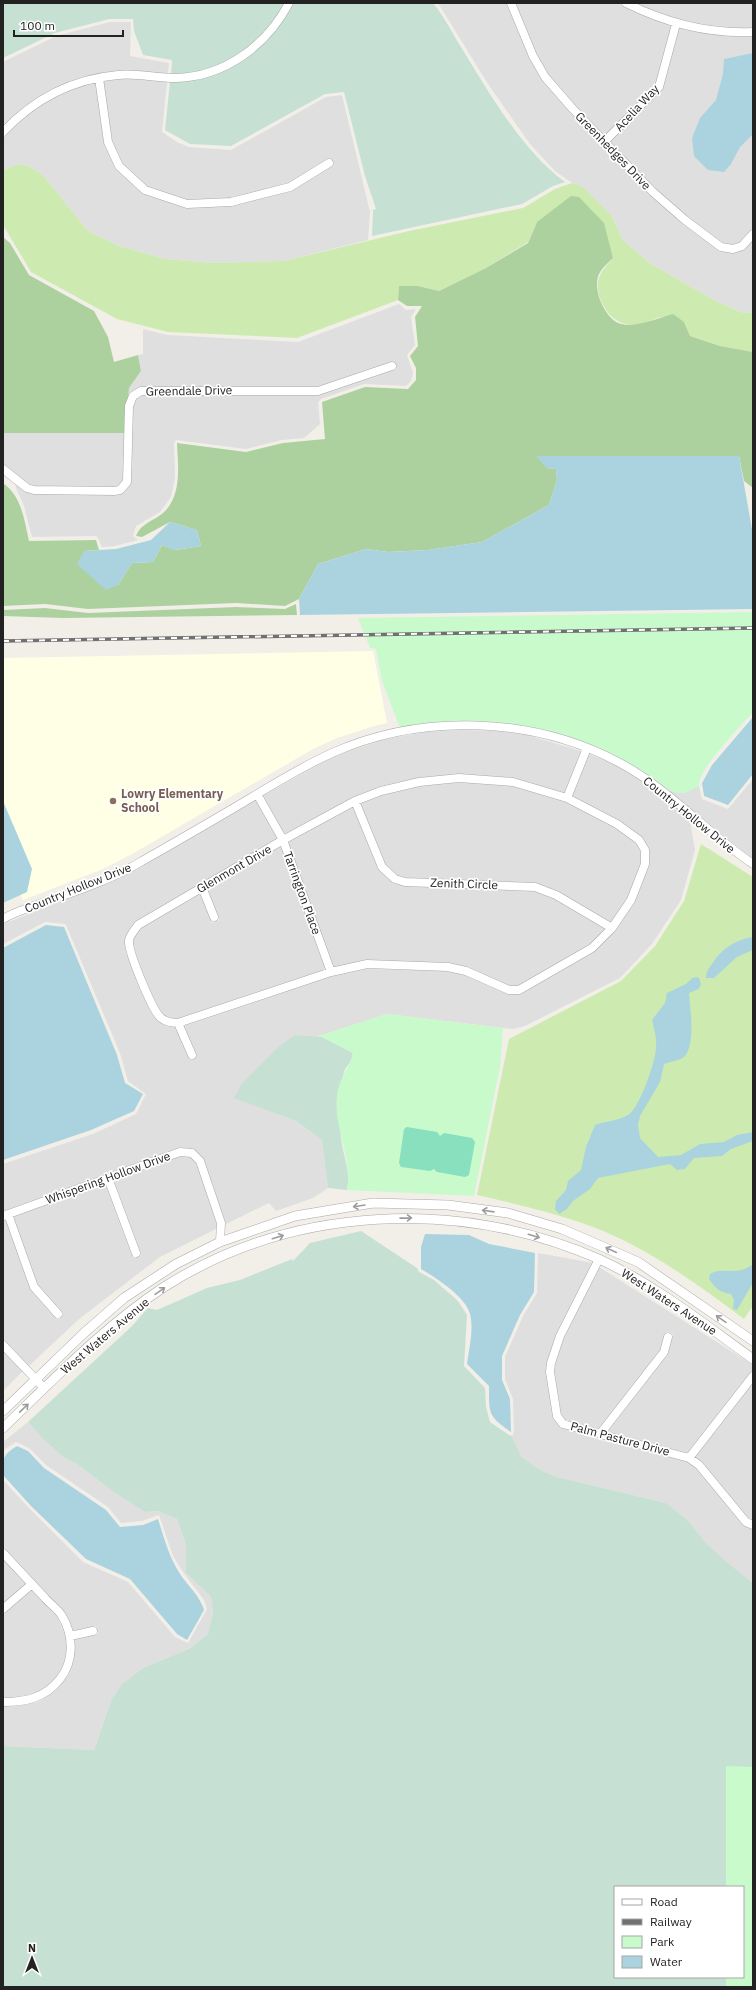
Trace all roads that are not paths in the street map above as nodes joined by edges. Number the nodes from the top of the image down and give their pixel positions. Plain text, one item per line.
1 (289, 3) edge
2 (511, 3) edge
3 (626, 3) edge
4 (676, 24) junction
5 (753, 32) edge
6 (99, 78) junction
7 (3, 132) edge
8 (605, 142) junction
9 (329, 163) dead end
10 (753, 234) edge
11 (392, 366) dead end
12 (3, 469) edge
13 (587, 748) junction
14 (257, 794) junction
15 (567, 798) junction
16 (355, 801) junction
17 (283, 840) junction
18 (753, 864) edge
19 (202, 887) junction
20 (214, 917) dead end
21 (3, 919) edge
22 (612, 928) junction
23 (331, 972) junction
24 (178, 1023) junction
25 (192, 1055) dead end
26 (108, 1178) junction
27 (5, 1215) edge
28 (220, 1242) junction
29 (136, 1253) dead end
30 (599, 1259) junction
31 (58, 1314) dead end
32 (668, 1337) dead end
33 (753, 1341) edge
34 (3, 1345) edge
35 (753, 1358) edge
36 (753, 1376) edge
37 (36, 1379) junction
38 (44, 1388) junction
39 (3, 1411) edge
40 (3, 1428) edge
41 (600, 1434) junction
42 (690, 1458) junction
43 (753, 1525) edge
44 (3, 1553) edge
45 (32, 1584) junction
46 (3, 1609) edge
47 (93, 1631) dead end
48 (70, 1636) junction
49 (3, 1702) edge

1 - 6 street
2 - 8 street, Greenhedges Drive
3 - 4 street
4 - 5 street
4 - 8 street, Acelia Way
6 - 7 street
6 - 9 street
8 - 10 street, Greenhedges Drive
11 - 12 street, Greendale Drive
13 - 14 street, Country Hollow Drive
13 - 15 street
13 - 18 street, Country Hollow Drive
14 - 17 street, Tarrington Place
14 - 21 street, Country Hollow Drive
15 - 16 street, Glenmont Drive
15 - 22 street, Glenmont Drive
16 - 17 street, Glenmont Drive
16 - 22 street, Zenith Circle
17 - 19 street, Glenmont Drive
17 - 23 street, Tarrington Place
19 - 20 street
19 - 24 street, Glenmont Drive
22 - 23 street, Glenmont Drive
23 - 24 street, Glenmont Drive
24 - 25 street
26 - 27 street, Whispering Hollow Drive
26 - 28 street, Whispering Hollow Drive
26 - 29 street
27 - 31 street
33 -> 28 street, West Waters Avenue
28 - 37 street, West Waters Avenue
30 - 35 street, West Waters Avenue
38 -> 30 street, West Waters Avenue
30 - 41 street, Palm Pasture Drive
32 - 41 street
34 - 37 street
36 - 42 street
37 - 38 street
37 - 39 street, West Waters Avenue
40 -> 38 street, West Waters Avenue
41 - 42 street, Palm Pasture Drive
42 - 43 street, Palm Pasture Drive
44 - 45 street
45 - 46 street
45 - 48 street
47 - 48 street
48 - 49 street

